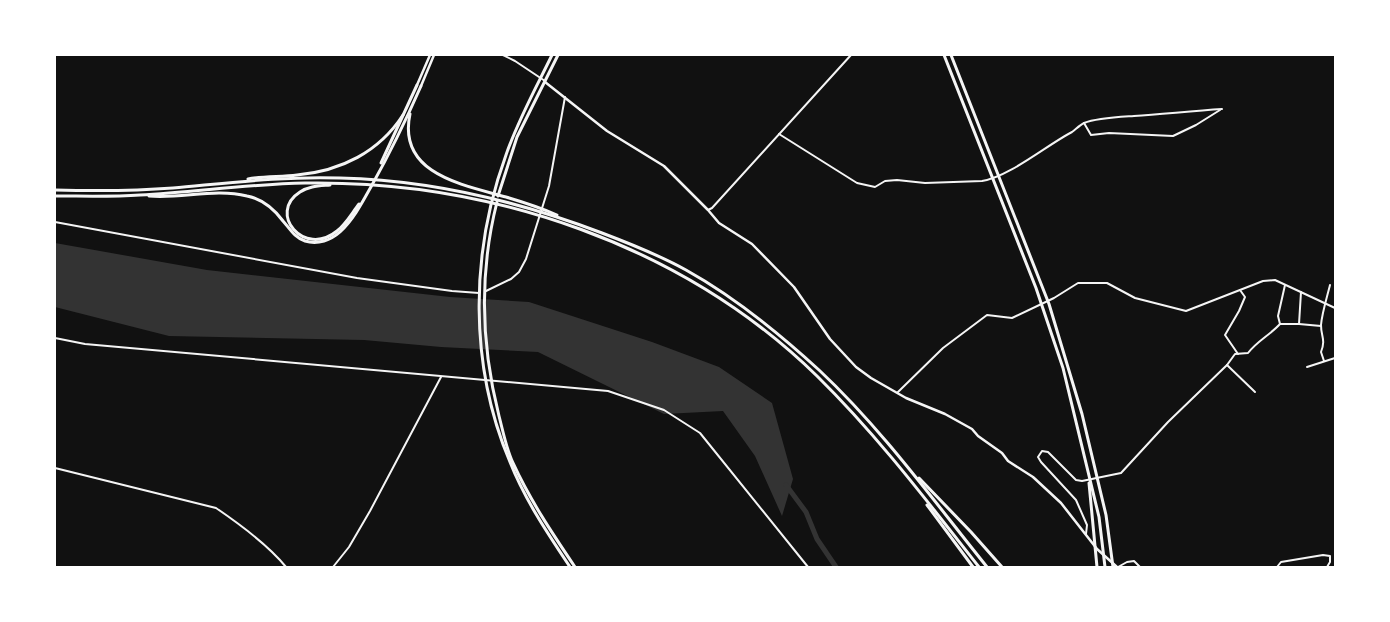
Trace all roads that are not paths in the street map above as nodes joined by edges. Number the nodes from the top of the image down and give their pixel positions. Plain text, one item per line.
1 (430, 55) edge
2 (434, 55) edge
3 (503, 55) edge
4 (552, 55) edge
5 (558, 55) edge
6 (851, 55) edge
7 (944, 55) edge
8 (951, 55) edge
9 (541, 78) junction
10 (545, 82) junction
11 (419, 85) junction
12 (566, 97) junction
13 (411, 101) junction
14 (412, 107) junction
15 (1084, 123) junction
16 (780, 134) junction
17 (381, 165) junction
18 (238, 182) junction
19 (353, 184) junction
20 (55, 190) edge
21 (138, 195) junction
22 (55, 196) edge
23 (362, 201) junction
24 (708, 210) junction
25 (55, 222) edge
26 (571, 222) junction
27 (1285, 284) junction
28 (1330, 286) dead end
29 (1240, 290) junction
30 (1301, 292) junction
31 (1324, 303) junction
32 (1335, 308) edge
33 (1280, 324) junction
34 (1299, 324) junction
35 (1321, 326) junction
36 (55, 338) edge
37 (1238, 354) junction
38 (1335, 358) edge
39 (1324, 361) junction
40 (1227, 366) junction
41 (1307, 367) dead end
42 (441, 377) junction
43 (490, 387) junction
44 (1255, 392) dead end
45 (897, 393) junction
46 (906, 465) junction
47 (899, 466) junction
48 (55, 468) edge
49 (1088, 473) junction
50 (1086, 535) junction
51 (286, 567) edge
52 (334, 567) edge
53 (570, 567) edge
54 (575, 567) edge
55 (808, 567) edge
56 (972, 567) edge
57 (979, 567) edge
58 (987, 567) edge
59 (1002, 567) edge
60 (1096, 567) edge
61 (1105, 567) edge
62 (1116, 567) edge
63 (1140, 567) edge
64 (1277, 567) edge
65 (1327, 567) edge

1 - 11 main road
2 - 11 main road
3 - 9 street
4 - 9 highway
5 - 10 highway
6 - 16 street
7 - 49 highway
8 - 62 highway
9 - 10 street
9 - 43 highway
10 - 12 main road
10 - 43 highway
11 - 13 highway
11 - 14 highway
12 - 24 main road
12 - 25 street
13 - 17 highway
13 - 18 highway
14 - 17 highway
14 - 26 highway
15 - 15 street
15 - 16 street
16 - 24 street
17 - 23 highway
18 - 20 highway
18 - 26 highway
19 - 21 highway
19 - 23 highway
19 - 47 highway
21 - 22 highway
21 - 23 highway
24 - 45 main road
26 - 46 highway
27 - 29 street
27 - 30 street
27 - 33 street
28 - 31 street
29 - 37 street
29 - 45 street
30 - 31 street
30 - 34 street
31 - 32 street
31 - 35 street
33 - 34 street
33 - 37 street
34 - 35 street
35 - 39 street
36 - 42 street
37 - 40 street
38 - 39 street
39 - 41 street
40 - 44 street
40 - 50 street
42 - 52 street
42 - 55 street
43 - 53 highway
43 - 54 highway
45 - 50 main road
46 - 58 highway
46 - 59 highway
47 - 56 highway
47 - 57 highway
48 - 51 street
49 - 60 highway
49 - 61 highway
50 - 62 main road
62 - 63 street
64 - 65 street

